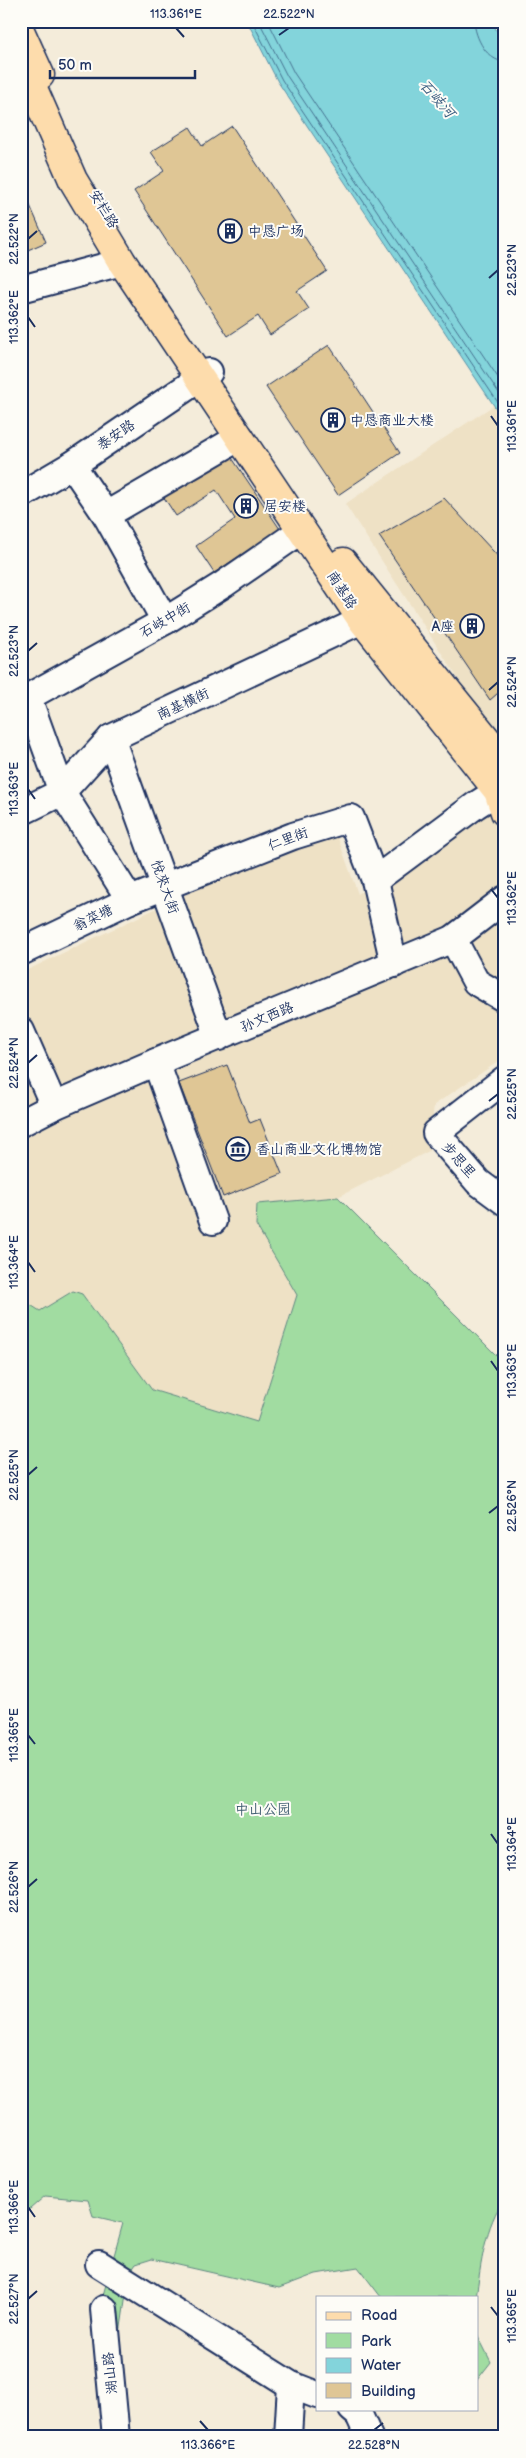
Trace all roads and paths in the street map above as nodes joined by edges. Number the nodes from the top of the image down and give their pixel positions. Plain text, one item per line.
1 (21, 33) edge
2 (21, 61) edge
3 (122, 262) junction
4 (21, 289) edge
5 (204, 376) junction
6 (240, 437) junction
7 (72, 465) junction
8 (21, 495) edge
9 (106, 515) junction
10 (302, 530) junction
11 (362, 620) junction
12 (165, 621) junction
13 (24, 699) edge
14 (111, 738) junction
15 (505, 764) edge
16 (62, 792) junction
17 (502, 802) edge
18 (21, 812) edge
19 (374, 880) junction
20 (164, 887) junction
21 (505, 899) edge
22 (130, 900) junction
23 (453, 939) junction
24 (21, 952) edge
25 (394, 964) junction
26 (505, 999) edge
27 (21, 1030) edge
28 (219, 1037) junction
29 (156, 1062) junction
30 (501, 1089) edge
31 (54, 1106) junction
32 (21, 1123) edge
33 (505, 1202) edge
34 (213, 1221) dead end
35 (99, 2264) dead end
36 (104, 2309) dead end
37 (291, 2385) junction
38 (316, 2395) edge
39 (353, 2410) edge
40 (116, 2437) edge
41 (288, 2437) edge
42 (369, 2437) edge

1 - 5 main road, 安栏路
2 - 3 main road, 安栏路
3 - 4 street
3 - 5 main road, 安栏路
5 - 6 main road, 南基路
5 - 7 street, 泰安路
5 - 15 main road, 南基路
6 - 9 street
6 - 10 main road, 南基路
7 - 8 street, 泰安路
7 - 9 street
9 - 12 street
10 - 11 main road, 南基路
10 - 12 street, 石岐中街
11 - 14 street, 南基橫街
11 - 17 main road, 南基路
12 - 13 street, 石岐中街
13 - 16 street
14 - 16 street, 南基橫街
14 - 20 street, 悅來大街
16 - 18 street, 南基橫街
16 - 22 street
17 - 19 street
19 - 20 street, 仁里街
19 - 25 street, 仁里街
20 - 22 street, 翁菜塘
20 - 28 street, 悅來大街
21 - 23 street, 孙文西路
22 - 24 street, 翁菜塘
23 - 25 street, 孙文西路
23 - 26 street
25 - 28 street, 孙文西路
27 - 31 street
28 - 29 street, 孙文西路
29 - 31 street, 孙文西路
29 - 34 street
30 - 33 street, 步思里
31 - 32 street, 孙文西路
35 - 37 street
36 - 40 street, 湖山路
37 - 38 street
37 - 41 street
39 - 42 street

